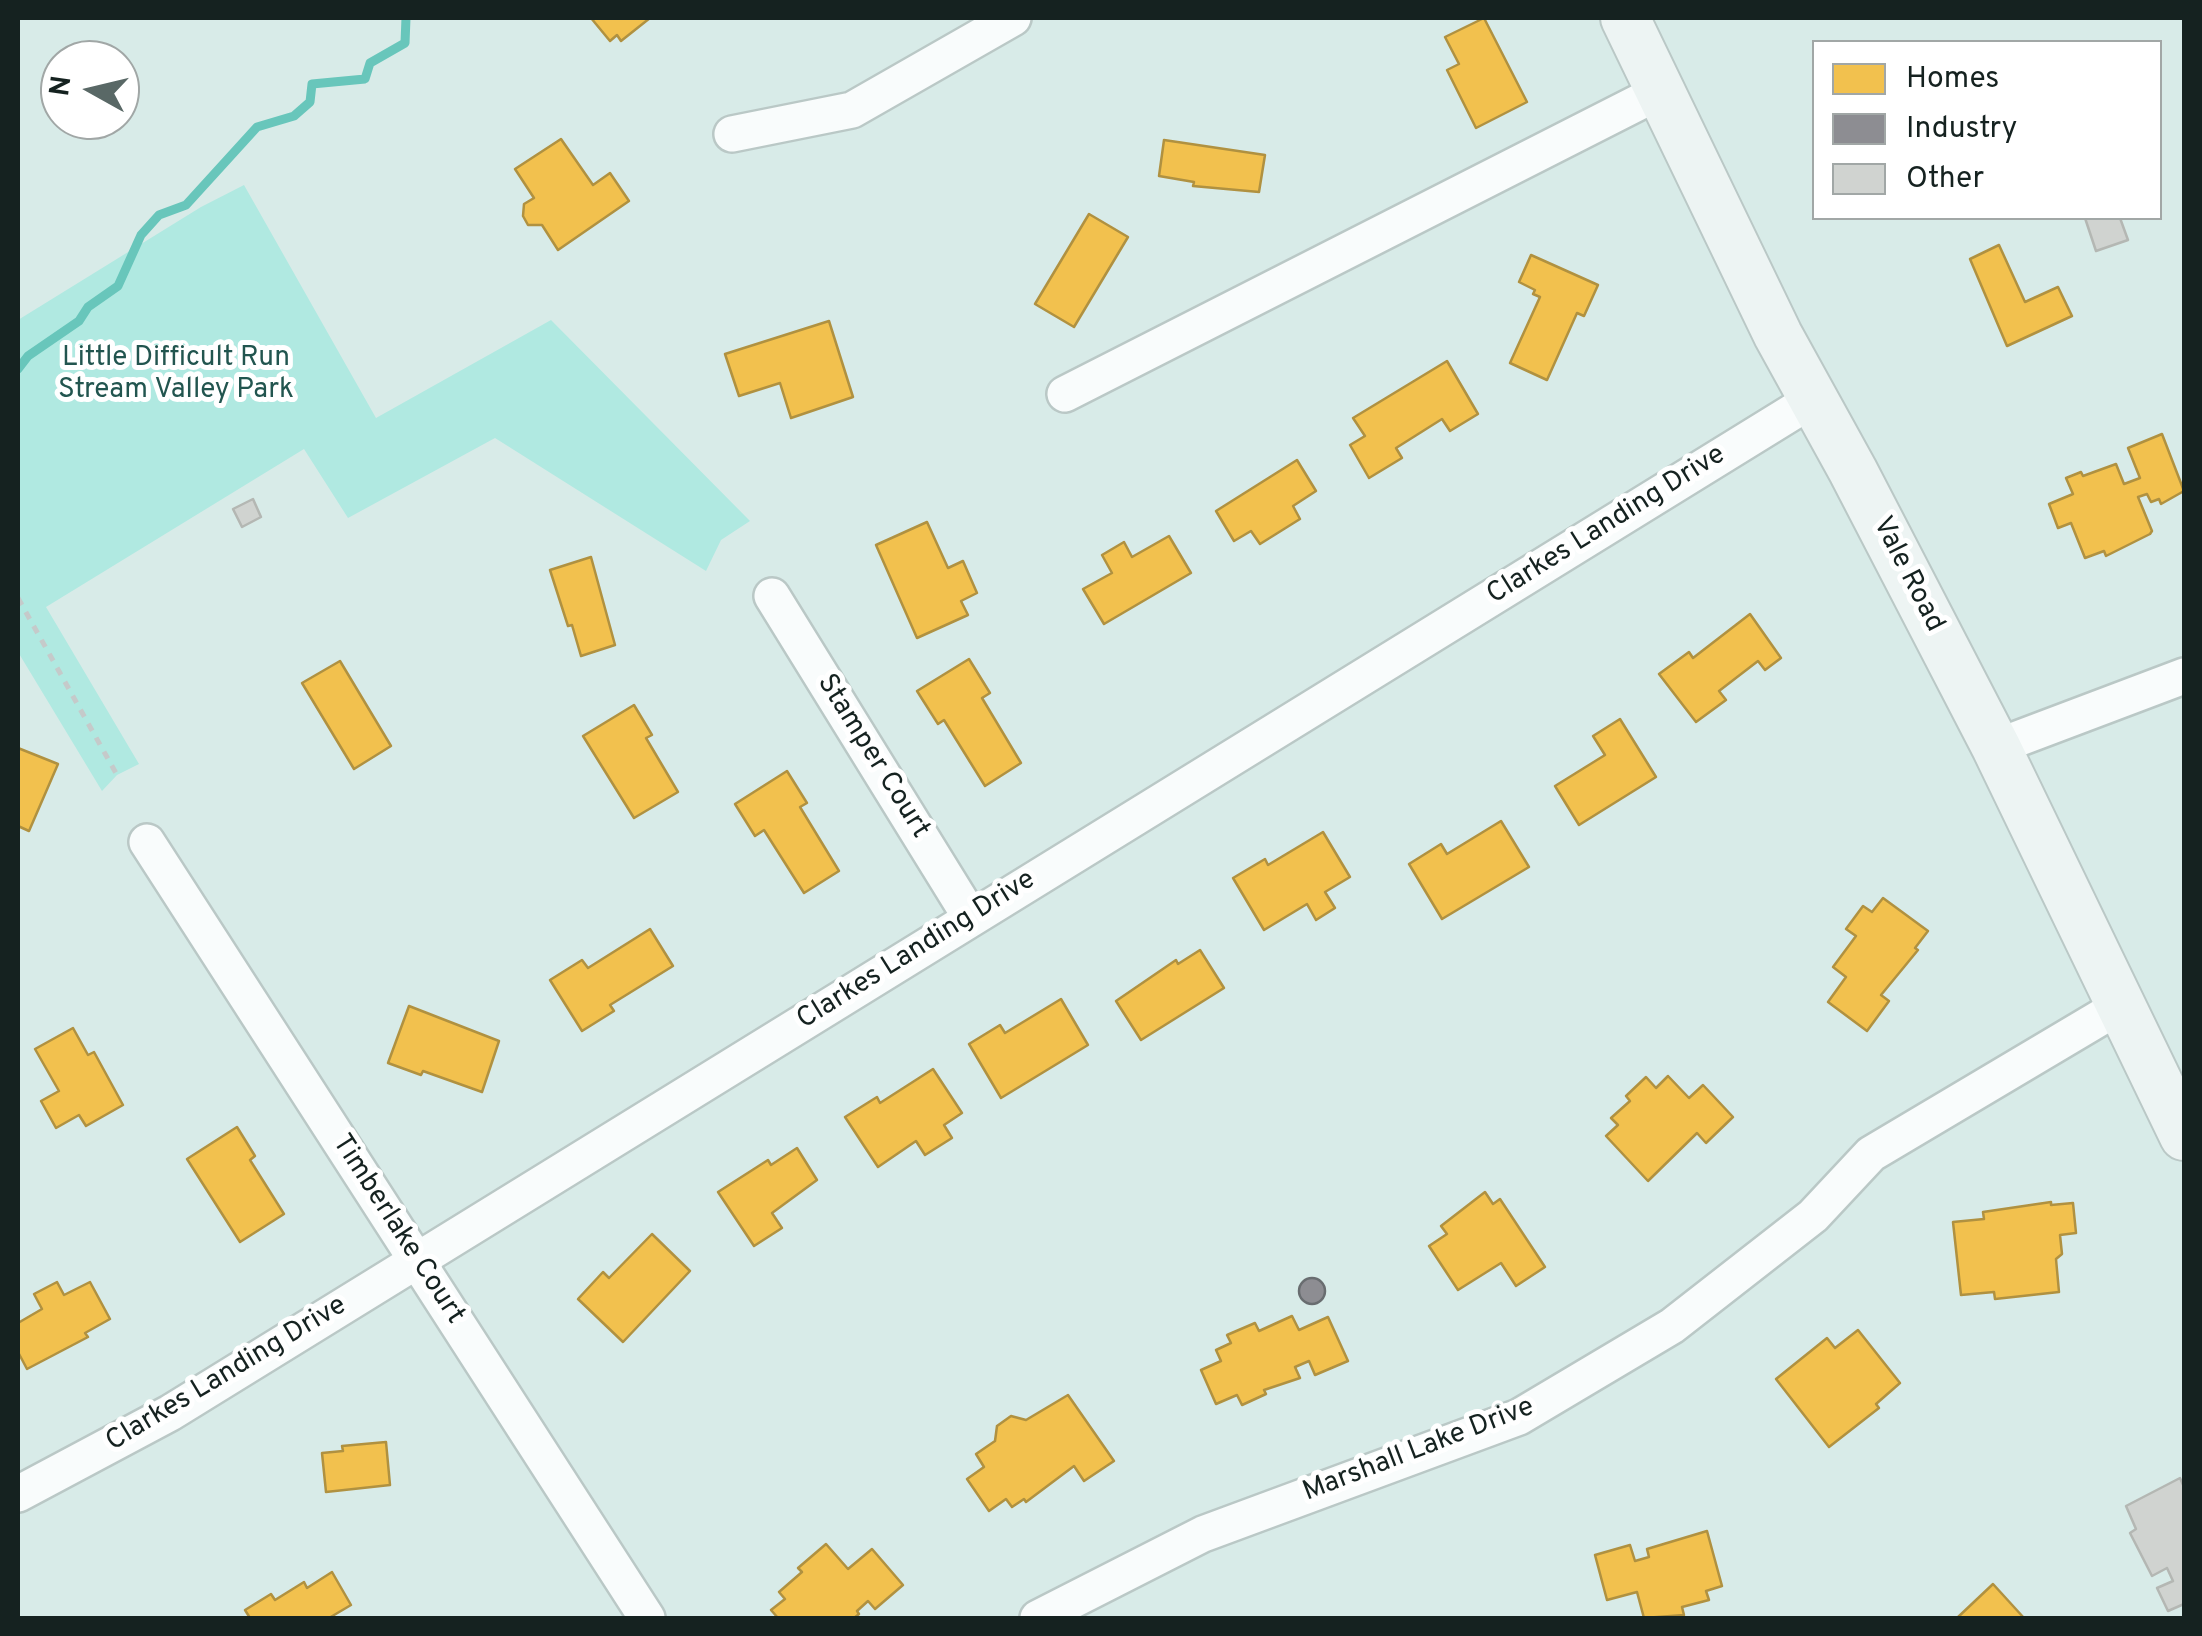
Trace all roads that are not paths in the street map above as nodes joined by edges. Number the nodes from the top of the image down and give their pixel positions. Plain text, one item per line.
1 (1013, 18) edge
2 (1625, 18) edge
3 (1660, 92) junction
4 (732, 134) dead end
5 (1065, 394) dead end
6 (1812, 400) junction
7 (772, 596) dead end
8 (2184, 676) edge
9 (1996, 747) junction
10 (147, 842) dead end
11 (971, 918) junction
12 (2120, 1006) junction
13 (2184, 1136) edge
14 (417, 1261) junction
15 (18, 1494) edge
16 (646, 1618) edge
17 (1038, 1618) edge

1 - 4 street
2 - 3 main road, Vale Road
3 - 5 street
3 - 6 main road, Vale Road
6 - 9 main road, Vale Road
6 - 11 street, Clarkes Landing Drive
7 - 11 street, Stamper Court
8 - 9 street
9 - 12 main road, Vale Road
10 - 14 street, Timberlake Court
11 - 14 street, Clarkes Landing Drive
12 - 13 main road, Vale Road
12 - 17 street, Marshall Lake Drive
14 - 15 street, Clarkes Landing Drive
14 - 16 street, Timberlake Court

